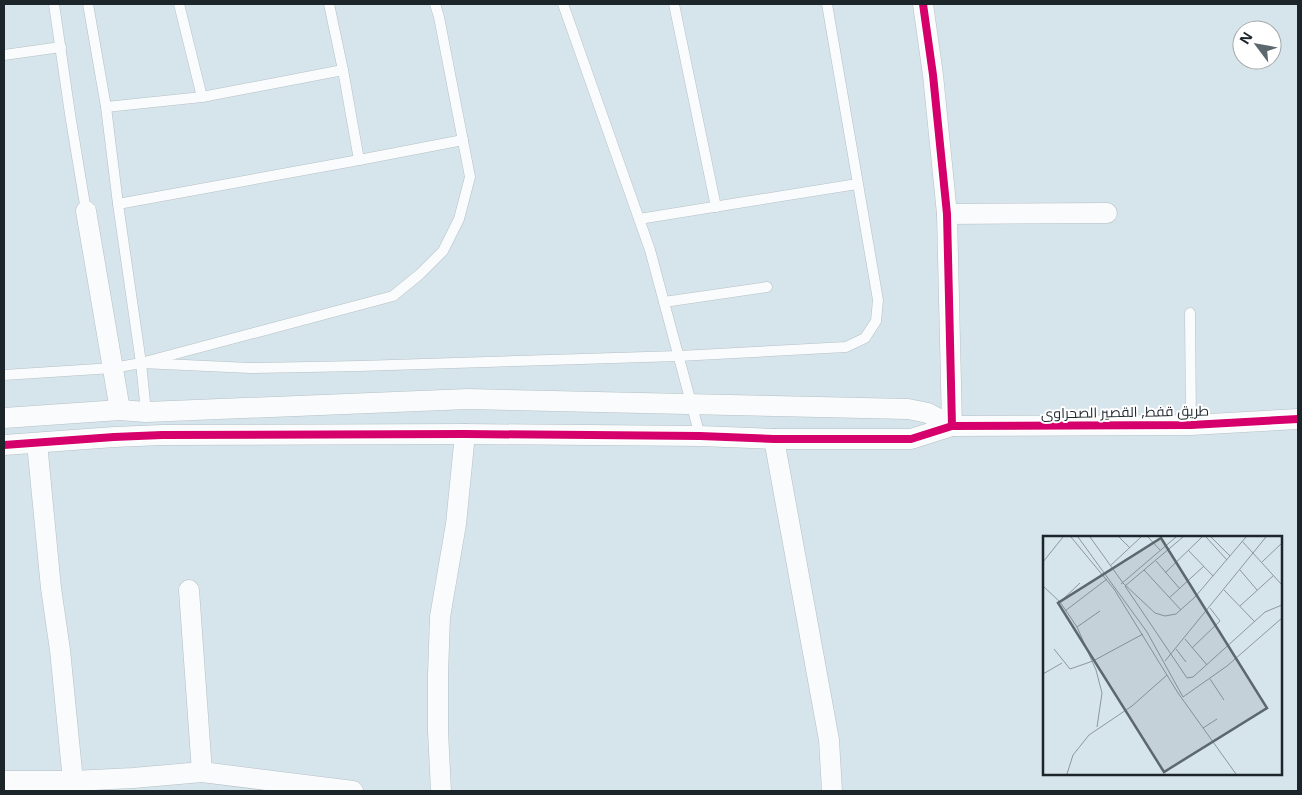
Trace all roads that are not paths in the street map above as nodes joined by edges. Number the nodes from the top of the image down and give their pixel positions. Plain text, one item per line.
1 (54, 4) edge
2 (88, 4) edge
3 (179, 4) edge
4 (329, 4) edge
5 (435, 4) edge
6 (563, 4) edge
7 (674, 4) edge
8 (827, 4) edge
9 (923, 4) edge
10 (61, 47) junction
11 (4, 55) edge
12 (343, 70) junction
13 (202, 97) junction
14 (106, 108) junction
15 (463, 140) junction
16 (359, 160) junction
17 (857, 184) junction
18 (118, 204) junction
19 (716, 207) junction
20 (86, 211) joint
21 (1108, 212) dead end
22 (947, 214) junction
23 (639, 219) junction
24 (767, 288) dead end
25 (664, 302) junction
26 (1190, 313) dead end
27 (679, 356) junction
28 (141, 362) junction
29 (113, 368) junction
30 (4, 375) edge
31 (691, 404) junction
32 (120, 410) junction
33 (146, 412) junction
34 (4, 418) edge
35 (1298, 419) edge
36 (1191, 425) junction
37 (952, 426) junction
38 (465, 434) junction
39 (700, 436) junction
40 (774, 439) junction
41 (37, 443) junction
42 (4, 445) edge
43 (189, 590) dead end
44 (202, 772) junction
45 (4, 781) edge
46 (73, 781) junction
47 (353, 791) edge
48 (441, 791) edge
49 (832, 791) edge

1 - 10 lane
2 - 14 lane
3 - 13 lane
4 - 12 lane
5 - 15 lane
6 - 23 lane
7 - 19 lane
8 - 17 lane
9 - 22 street
10 - 11 lane
10 - 20 lane
12 - 13 lane
12 - 16 lane
13 - 14 lane
14 - 18 lane
15 - 16 lane
15 - 28 lane
16 - 18 lane
17 - 19 lane
17 - 27 lane
18 - 28 lane
19 - 23 lane
20 - 29 street
21 - 22 street
22 - 37 street
23 - 25 lane
24 - 25 lane
25 - 27 lane
26 - 36 lane
27 - 28 lane
27 - 31 lane
28 - 29 lane
28 - 33 lane
29 - 30 lane
29 - 32 street
31 - 33 street
31 - 37 street
31 - 39 lane
32 - 33 street
32 - 34 street
35 - 36 street, طريق قفط, القصير الصحراوى
36 - 37 street, طريق قفط, القصير الصحراوى
37 - 40 street
38 - 39 street
38 - 41 street
38 - 48 street
39 - 40 street
40 - 49 street
41 - 42 street
41 - 46 street
43 - 44 street
44 - 46 street
44 - 47 street
45 - 46 street

